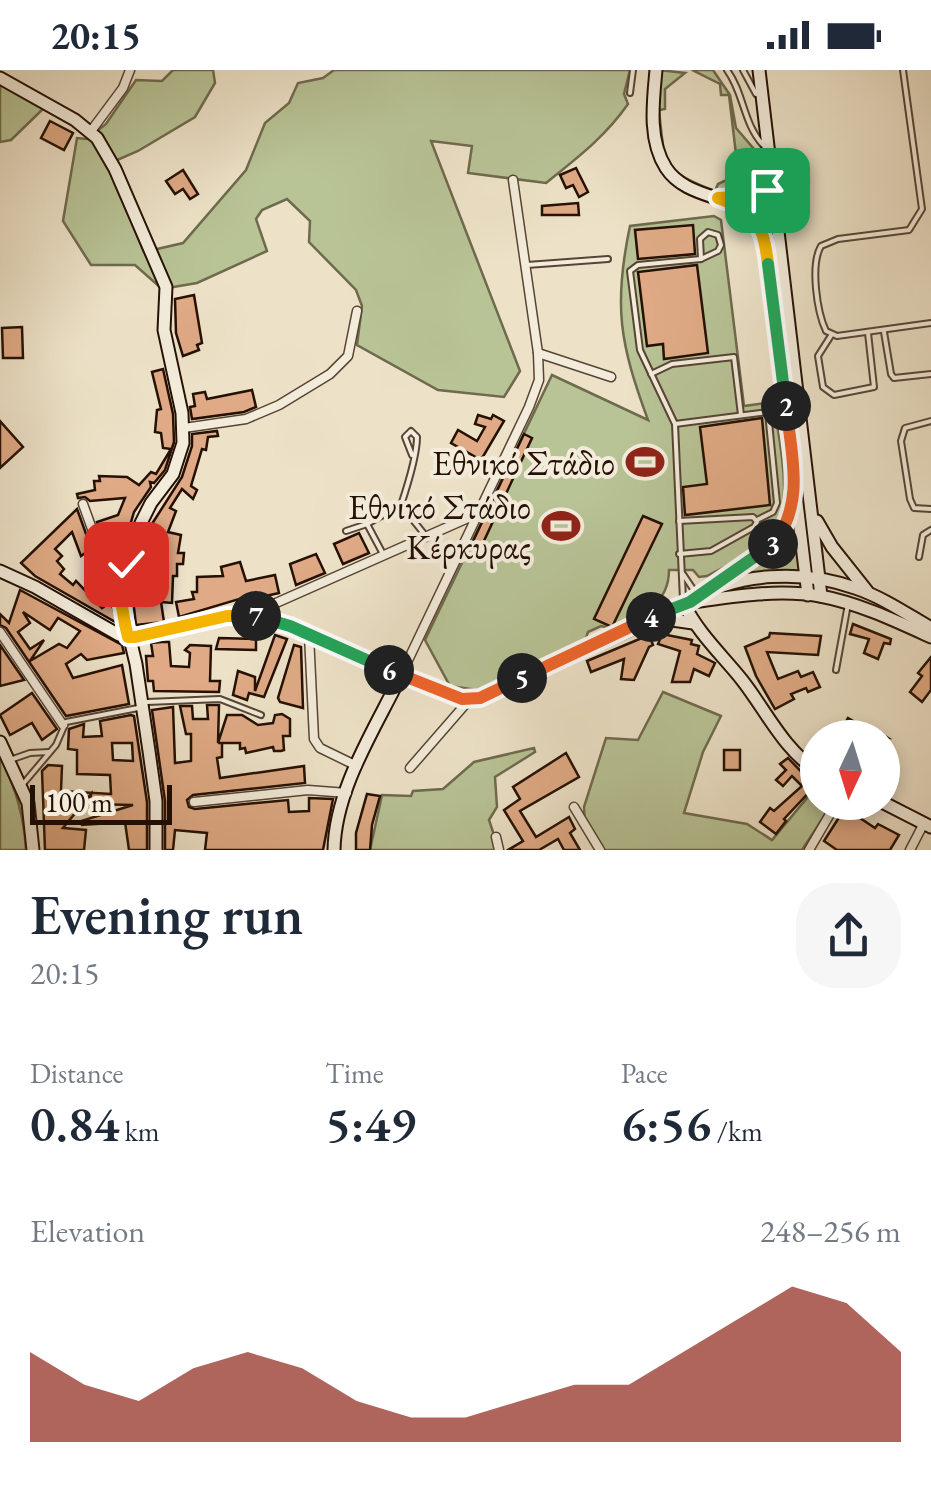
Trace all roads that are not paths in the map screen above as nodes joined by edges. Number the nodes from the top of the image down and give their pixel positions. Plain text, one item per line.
1 (130, 70) edge
2 (632, 70) edge
3 (656, 70) edge
4 (727, 70) edge
5 (744, 70) edge
6 (759, 70) edge
7 (903, 70) edge
8 (0, 78) edge
9 (630, 93) dead end
10 (766, 125) junction
11 (91, 131) junction
12 (770, 151) junction
13 (514, 180) dead end
14 (773, 180) junction
15 (718, 198) junction
16 (931, 208) edge
17 (922, 209) junction
18 (608, 259) dead end
19 (701, 259) junction
20 (526, 264) junction
21 (357, 311) dead end
22 (931, 323) edge
23 (884, 330) junction
24 (868, 332) junction
25 (832, 334) junction
26 (785, 344) junction
27 (538, 353) junction
28 (651, 374) junction
29 (931, 374) edge
30 (611, 377) dead end
31 (741, 415) junction
32 (931, 420) edge
33 (675, 424) junction
34 (184, 428) junction
35 (412, 455) dead end
36 (795, 486) junction
37 (83, 504) dead end
38 (400, 505) junction
39 (812, 508) junction
40 (931, 509) edge
41 (476, 514) junction
42 (757, 520) junction
43 (679, 521) junction
44 (367, 524) junction
45 (346, 530) dead end
46 (931, 530) edge
47 (425, 536) junction
48 (382, 554) junction
49 (680, 554) junction
50 (918, 557) dead end
51 (680, 570) junction
52 (0, 572) edge
53 (806, 577) junction
54 (820, 578) junction
55 (869, 594) junction
56 (815, 596) junction
57 (694, 597) junction
58 (848, 604) junction
59 (121, 608) junction
60 (258, 616) junction
61 (650, 618) junction
62 (693, 623) junction
63 (931, 628) edge
64 (0, 632) edge
65 (309, 634) junction
66 (128, 637) junction
67 (931, 637) edge
68 (836, 670) dead end
69 (401, 675) junction
70 (470, 700) junction
71 (142, 704) junction
72 (261, 715) dead end
73 (63, 725) junction
74 (0, 742) edge
75 (50, 752) junction
76 (800, 758) edge
77 (10, 760) junction
78 (356, 766) junction
79 (410, 768) dead end
80 (22, 786) junction
81 (347, 793) junction
82 (194, 802) dead end
83 (574, 808) dead end
84 (900, 811) edge
85 (826, 820) edge
86 (928, 825) edge
87 (496, 837) dead end
88 (33, 850) edge
89 (156, 850) edge
90 (334, 850) edge
91 (499, 850) edge
92 (600, 850) edge
93 (808, 850) edge
94 (910, 850) edge

1 - 11 street
2 - 9 lane
3 - 15 main road
4 - 12 lane
5 - 10 lane
6 - 10 main road
7 - 17 lane
8 - 11 main road
10 - 12 main road
11 - 34 main road
12 - 14 main road
13 - 20 street
14 - 15 main road
14 - 26 main road
15 - 26 main road
16 - 17 lane
17 - 25 lane
18 - 20 lane
19 - 19 lane
19 - 28 lane
20 - 27 street
21 - 34 street
22 - 23 lane
23 - 24 lane
23 - 29 lane
24 - 25 lane
24 - 25 lane
26 - 36 main road
26 - 39 main road
27 - 30 street
27 - 41 street
28 - 31 lane
28 - 33 lane
31 - 33 lane
31 - 42 lane
32 - 40 lane
33 - 43 lane
34 - 59 main road
35 - 38 lane
36 - 53 main road
36 - 57 main road
37 - 59 street
38 - 44 lane
38 - 47 lane
39 - 54 main road
39 - 55 main road
41 - 47 street
41 - 69 street
42 - 43 lane
42 - 49 lane
43 - 49 lane
44 - 45 lane
44 - 48 lane
46 - 50 lane
47 - 48 street
48 - 60 street
49 - 51 lane
51 - 57 lane
51 - 57 lane
52 - 66 main road
53 - 54 main road
53 - 56 main road
53 - 57 main road
54 - 55 main road
54 - 56 main road
55 - 63 main road
56 - 57 main road
56 - 58 main road
57 - 61 main road
57 - 62 main road
58 - 67 main road
58 - 68 lane
59 - 66 main road
60 - 65 main road
60 - 66 main road
61 - 62 main road
61 - 70 main road
62 - 76 main road
64 - 73 street
65 - 69 main road
65 - 78 street
66 - 71 main road
69 - 70 main road
69 - 78 main road
70 - 79 street
71 - 72 lane
71 - 73 lane
71 - 89 main road
73 - 75 lane
74 - 77 main road
75 - 77 lane
75 - 80 lane
77 - 80 main road
78 - 81 main road
80 - 88 main road
81 - 82 street
81 - 90 main road
83 - 92 street
84 - 86 main road
85 - 93 street
86 - 94 street
87 - 91 street

